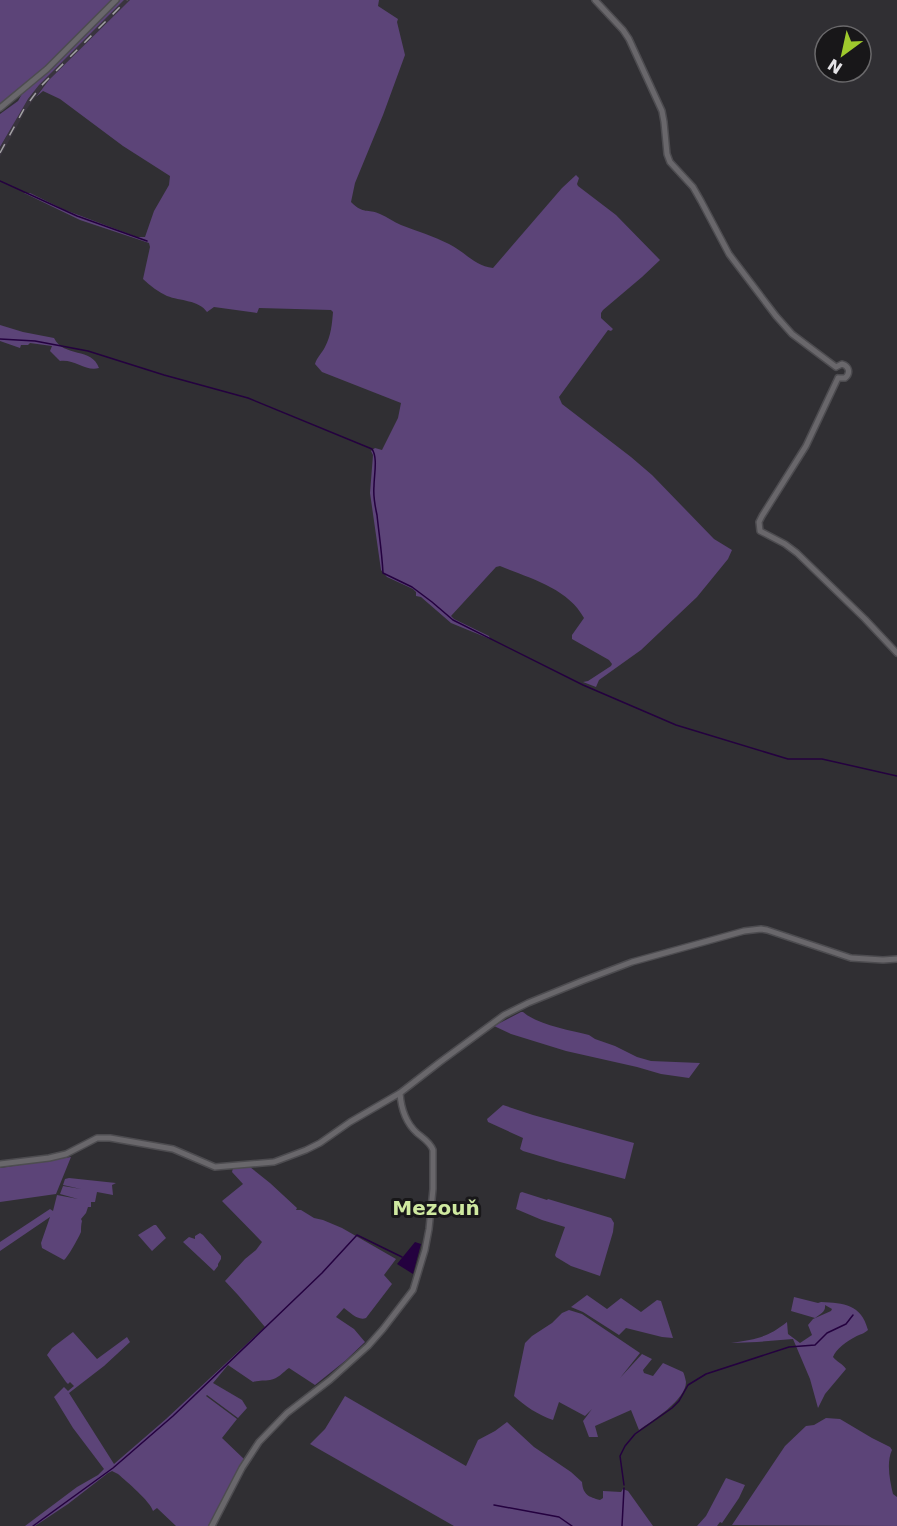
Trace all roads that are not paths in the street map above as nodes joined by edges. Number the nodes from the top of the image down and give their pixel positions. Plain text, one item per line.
1 (116, 0) edge
2 (595, 0) edge
3 (0, 108) edge
4 (836, 367) junction
5 (838, 378) junction
6 (897, 653) edge
7 (897, 959) edge
8 (400, 1093) junction
9 (0, 1164) edge
10 (212, 1526) edge

1 - 3 street
2 - 4 street
4 - 5 street
4 - 5 street
5 - 6 street
7 - 8 street
8 - 9 street
8 - 10 street

